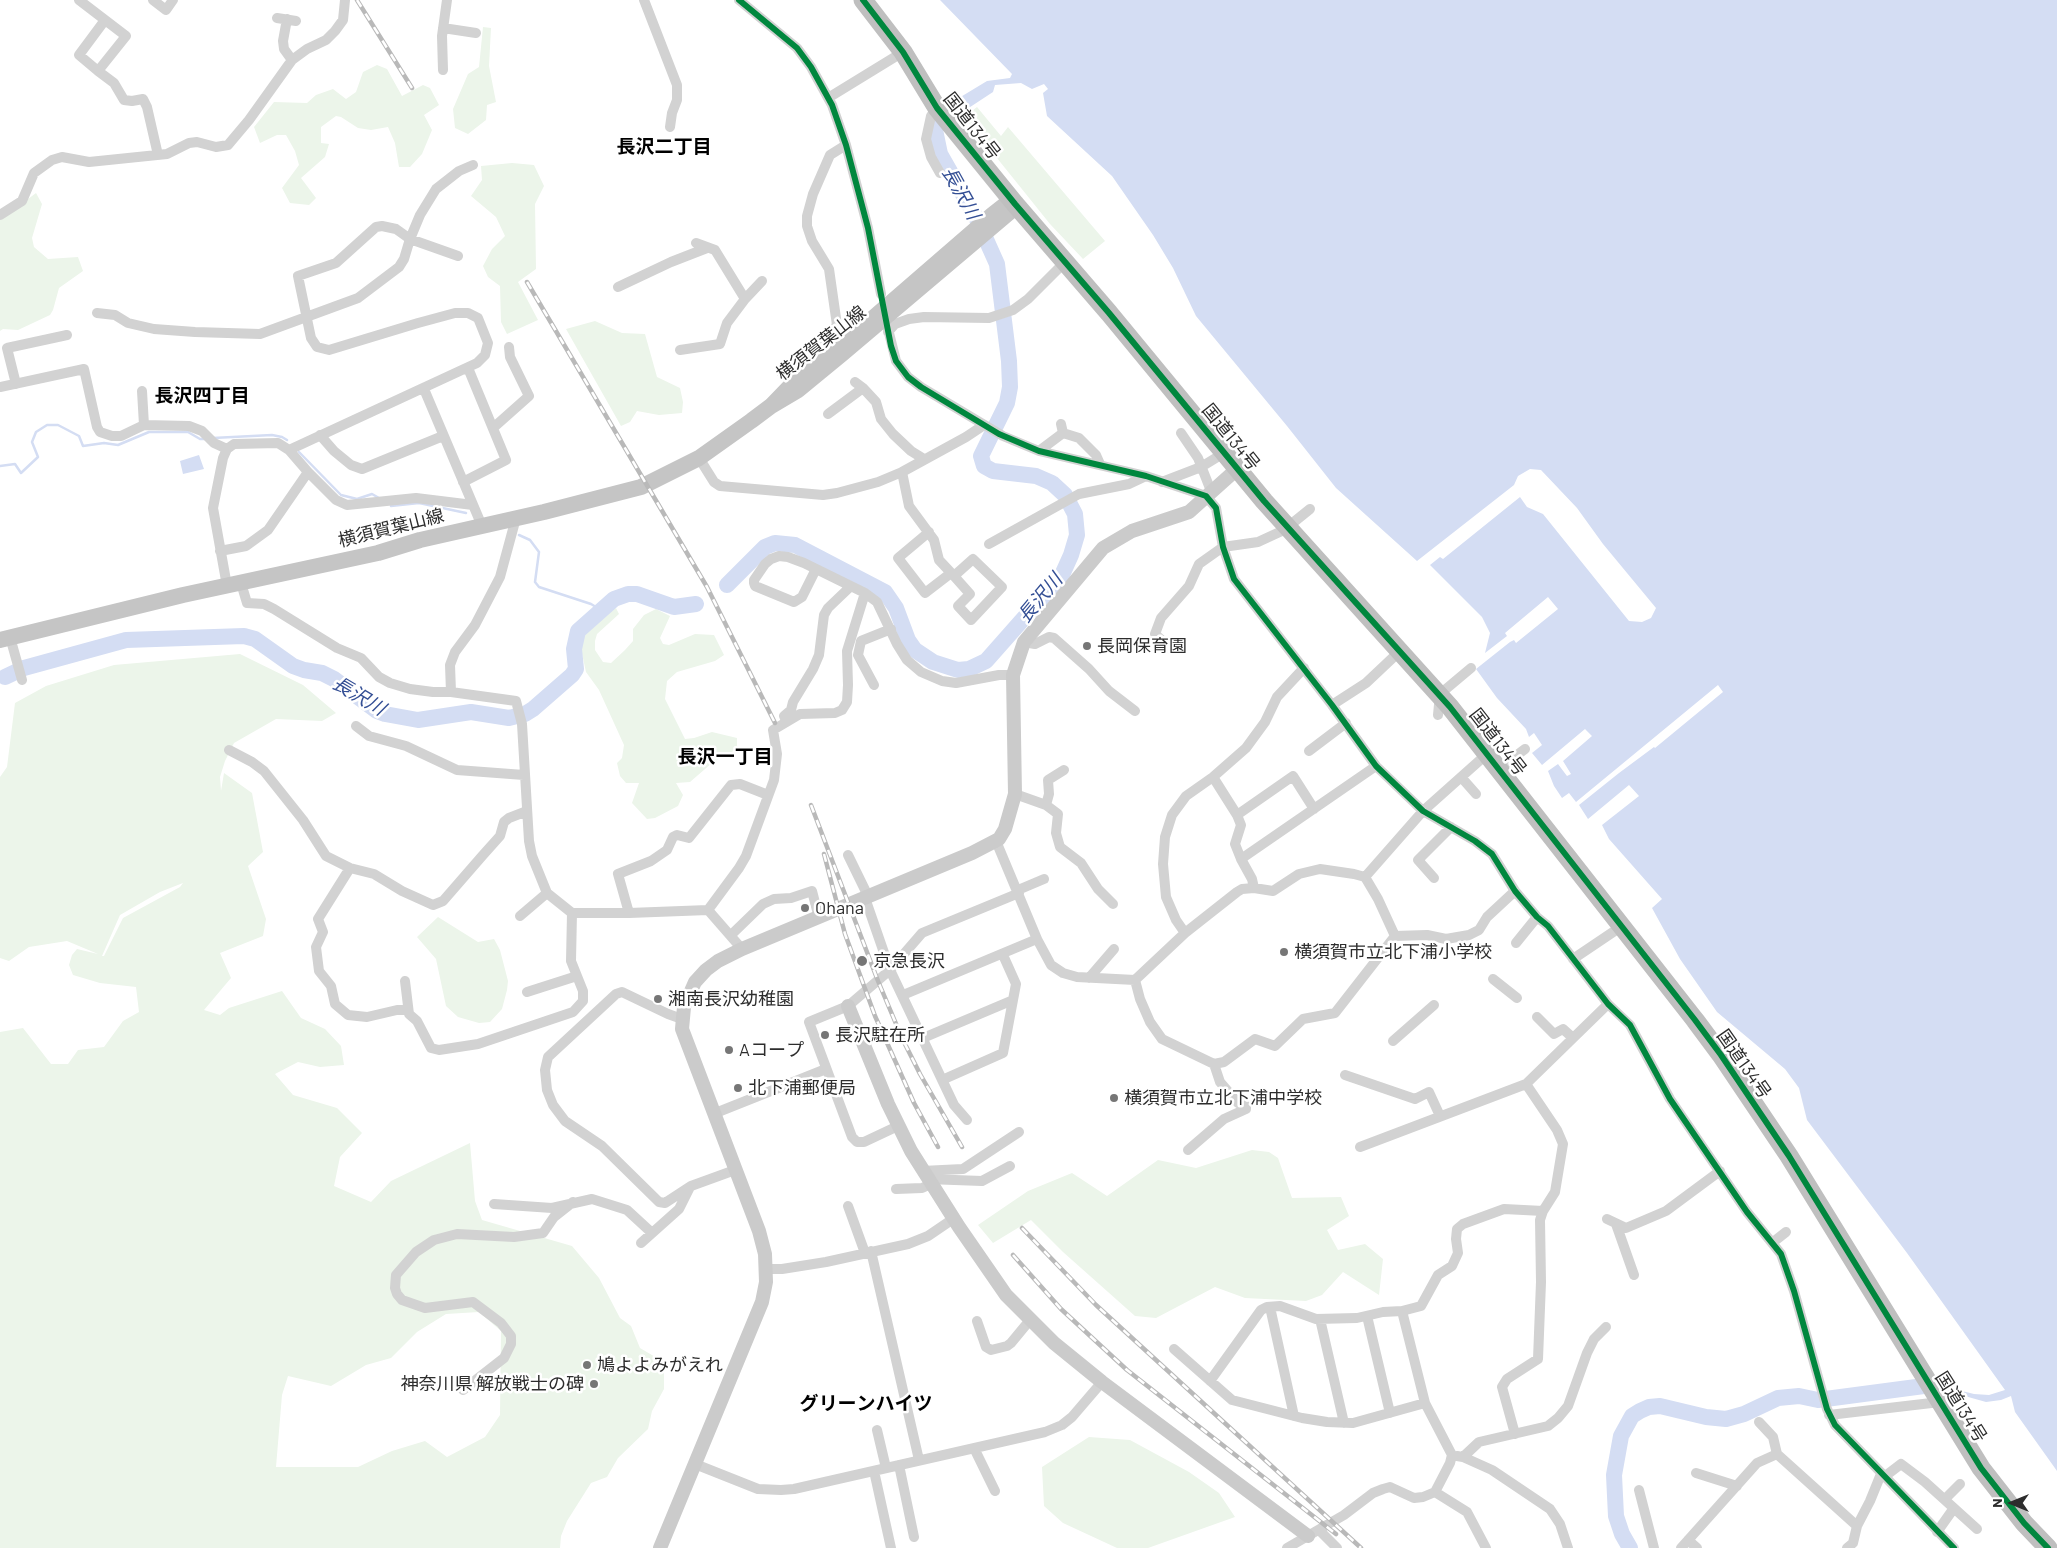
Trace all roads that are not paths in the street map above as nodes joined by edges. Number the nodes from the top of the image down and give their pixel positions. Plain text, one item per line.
1 (79, 0) edge
2 (153, 0) edge
3 (173, 0) edge
4 (345, 0) edge
5 (447, 0) edge
6 (644, 0) edge
7 (739, 0) edge
8 (863, 0) edge
9 (287, 19) dead end
10 (105, 20) junction
11 (443, 28) junction
12 (476, 33) dead end
13 (902, 52) junction
14 (292, 60) junction
15 (443, 70) dead end
16 (98, 71) junction
17 (828, 98) junction
18 (938, 108) junction
19 (670, 127) dead end
20 (846, 145) junction
21 (158, 155) junction
22 (473, 164) dead end
23 (940, 173) dead end
24 (1014, 204) junction
25 (0, 215) edge
26 (410, 238) junction
27 (696, 243) dead end
28 (707, 248) junction
29 (458, 256) dead end
30 (1064, 262) junction
31 (762, 281) dead end
32 (618, 287) dead end
33 (881, 294) dead end
34 (744, 299) junction
35 (97, 313) dead end
36 (306, 317) junction
37 (837, 325) junction
38 (67, 335) dead end
39 (852, 341) junction
40 (509, 347) dead end
41 (680, 350) dead end
42 (468, 368) junction
43 (780, 372) dead end
44 (16, 384) junction
45 (0, 387) edge
46 (424, 388) junction
47 (142, 392) dead end
48 (828, 414) dead end
49 (144, 424) junction
50 (988, 427) junction
51 (493, 428) junction
52 (1180, 433) dead end
53 (320, 435) junction
54 (443, 436) junction
55 (227, 449) junction
56 (289, 450) junction
57 (1039, 451) junction
58 (1224, 454) junction
59 (699, 458) junction
60 (924, 459) junction
61 (1100, 464) junction
62 (1200, 466) junction
63 (1237, 469) junction
64 (308, 472) junction
65 (902, 472) junction
66 (1146, 476) junction
67 (463, 482) junction
68 (1162, 482) junction
69 (1209, 494) junction
70 (473, 505) junction
71 (1310, 509) dead end
72 (516, 518) junction
73 (482, 526) junction
74 (1287, 528) junction
75 (929, 532) junction
76 (989, 544) dead end
77 (1223, 547) junction
78 (220, 551) junction
79 (816, 569) junction
80 (952, 575) junction
81 (234, 585) junction
82 (851, 586) junction
83 (865, 593) junction
84 (891, 629) junction
85 (5, 638) edge
86 (1024, 642) junction
87 (1172, 650) dead end
88 (1401, 650) junction
89 (1304, 668) junction
90 (1471, 668) dead end
91 (1012, 675) junction
92 (22, 680) dead end
93 (874, 685) dead end
94 (451, 692) junction
95 (1440, 694) junction
96 (1332, 705) junction
97 (1135, 711) dead end
98 (1438, 715) dead end
99 (787, 723) junction
100 (1346, 723) junction
101 (356, 726) dead end
102 (1525, 749) dead end
103 (229, 750) dead end
104 (1309, 751) dead end
105 (1488, 753) junction
106 (1376, 766) junction
107 (1500, 768) junction
108 (1064, 770) dead end
109 (524, 775) junction
110 (1213, 777) junction
111 (1462, 777) junction
112 (1015, 794) junction
113 (1476, 794) dead end
114 (768, 795) junction
115 (1046, 805) junction
116 (1314, 809) junction
117 (527, 811) junction
118 (1423, 812) junction
119 (1238, 815) junction
120 (1451, 827) junction
121 (996, 841) junction
122 (848, 855) dead end
123 (1241, 859) junction
124 (350, 868) junction
125 (1365, 877) junction
126 (1434, 878) dead end
127 (1044, 879) dead end
128 (1254, 888) junction
129 (1515, 891) junction
130 (1018, 892) junction
131 (547, 893) junction
132 (866, 897) junction
133 (1114, 904) dead end
134 (708, 910) junction
135 (572, 913) junction
136 (630, 914) junction
137 (520, 916) dead end
138 (1537, 917) junction
139 (819, 918) junction
140 (1622, 926) junction
141 (1185, 934) junction
142 (732, 935) junction
143 (1394, 936) junction
144 (1037, 939) junction
145 (1516, 943) dead end
146 (742, 949) junction
147 (1114, 949) dead end
148 (1003, 955) junction
149 (1573, 959) junction
150 (890, 970) junction
151 (577, 976) junction
152 (1089, 978) junction
153 (1493, 979) dead end
154 (1135, 980) junction
155 (405, 981) dead end
156 (528, 992) dead end
157 (903, 995) junction
158 (1517, 998) dead end
159 (1013, 1000) junction
160 (1608, 1004) junction
161 (1434, 1005) dead end
162 (848, 1006) junction
163 (408, 1010) junction
164 (1537, 1017) dead end
165 (682, 1019) junction
166 (923, 1038) junction
167 (1573, 1038) junction
168 (1393, 1041) dead end
169 (1214, 1064) junction
170 (826, 1069) junction
171 (1345, 1076) dead end
172 (942, 1080) junction
173 (1526, 1084) junction
174 (714, 1114) junction
175 (1440, 1116) junction
176 (966, 1120) dead end
177 (898, 1126) junction
178 (1019, 1132) dead end
179 (1360, 1147) dead end
180 (1188, 1150) dead end
181 (1010, 1166) dead end
182 (735, 1170) junction
183 (1720, 1171) junction
184 (927, 1178) junction
185 (691, 1186) junction
186 (896, 1188) dead end
187 (573, 1202) junction
188 (494, 1204) dead end
189 (848, 1206) dead end
190 (1543, 1211) junction
191 (953, 1219) junction
192 (1786, 1232) dead end
193 (652, 1233) junction
194 (641, 1243) dead end
195 (1772, 1243) junction
196 (868, 1252) junction
197 (766, 1269) junction
198 (1634, 1275) dead end
199 (1270, 1307) junction
200 (1402, 1311) junction
201 (1367, 1316) junction
202 (1320, 1319) junction
203 (1030, 1320) junction
204 (976, 1321) dead end
205 (1606, 1326) dead end
206 (1174, 1349) dead end
207 (1210, 1381) junction
208 (1102, 1382) junction
209 (463, 1390) dead end
210 (1940, 1402) junction
211 (1425, 1403) junction
212 (1828, 1412) junction
213 (1390, 1414) junction
214 (1294, 1416) junction
215 (1759, 1422) dead end
216 (1344, 1423) junction
217 (877, 1430) dead end
218 (1515, 1434) junction
219 (974, 1448) junction
220 (1777, 1454) junction
221 (1452, 1456) junction
222 (1463, 1457) junction
223 (919, 1460) junction
224 (695, 1464) junction
225 (899, 1464) junction
226 (886, 1468) junction
227 (874, 1471) junction
228 (1696, 1473) dead end
229 (1882, 1476) junction
230 (1960, 1484) dead end
231 (1737, 1486) junction
232 (1639, 1490) dead end
233 (995, 1491) dead end
234 (1435, 1492) junction
235 (1945, 1499) junction
236 (1954, 1508) junction
237 (1857, 1526) junction
238 (1977, 1529) dead end
239 (1937, 1532) junction
240 (1313, 1533) junction
241 (914, 1537) dead end
242 (1684, 1544) edge
243 (1853, 1546) edge
244 (660, 1548) edge
245 (891, 1548) edge
246 (1287, 1548) edge
247 (1337, 1548) edge
248 (1486, 1548) edge
249 (1568, 1548) edge
250 (1654, 1548) edge
251 (1697, 1548) edge
252 (1954, 1548) edge
253 (2048, 1548) edge

1 - 10 street
2 - 3 street
4 - 14 street
5 - 11 street
6 - 19 street
7 - 17 street
8 - 13 highway, 国道134号
9 - 14 street
10 - 16 street
10 - 16 street
11 - 12 street
11 - 15 street
13 - 17 street
13 - 18 highway, 国道134号
14 - 21 street
16 - 21 street
17 - 20 street
18 - 23 street
18 - 24 highway, 国道134号
20 - 33 street
20 - 37 street
21 - 25 street
22 - 26 street
24 - 30 highway, 国道134号
24 - 39 main road, 横須賀葉山線
26 - 29 street
26 - 36 street
26 - 36 street
27 - 28 street
28 - 32 street
28 - 34 street
30 - 50 street
30 - 58 highway, 国道134号
31 - 34 street
34 - 41 street
35 - 36 street
36 - 42 street
37 - 39 street
37 - 43 street
38 - 44 street
39 - 59 main road, 横須賀葉山線
40 - 51 street
42 - 46 street
42 - 51 street
44 - 45 street
44 - 49 street
46 - 53 street
46 - 54 street
47 - 49 street
48 - 60 street
49 - 55 street
50 - 57 street
50 - 60 street
51 - 67 street
52 - 62 street
53 - 54 street
53 - 56 street
54 - 67 street
55 - 56 street
55 - 78 street
56 - 64 street
57 - 61 street
57 - 61 street
58 - 62 street
58 - 63 highway, 国道134号
59 - 65 street
59 - 72 main road, 横須賀葉山線
60 - 65 street
61 - 66 street
62 - 68 street
62 - 69 street
63 - 69 street
63 - 74 highway, 国道134号
64 - 70 street
64 - 78 street
65 - 75 street
66 - 68 street
66 - 76 street
67 - 70 street
68 - 69 street
69 - 77 street
69 - 86 street
70 - 73 street
71 - 74 street
72 - 73 main road, 横須賀葉山線
72 - 94 street
73 - 81 main road, 横須賀葉山線
74 - 77 street
74 - 88 highway, 国道134号
75 - 80 street
75 - 80 street
77 - 87 street
77 - 89 street
78 - 81 street
79 - 79 street
79 - 82 street
80 - 80 street
81 - 85 main road, 横須賀葉山線
81 - 94 street
82 - 83 street
82 - 99 street
83 - 84 street
83 - 99 street
84 - 91 street
84 - 93 street
85 - 92 street
86 - 91 street
86 - 97 street
88 - 95 highway, 国道134号
88 - 96 street
89 - 96 street
89 - 110 street
90 - 95 street
91 - 112 street
94 - 109 street
95 - 98 street
95 - 105 highway, 国道134号
96 - 100 street
99 - 114 street
100 - 104 street
100 - 106 street
101 - 109 street
102 - 107 street
103 - 124 street
105 - 107 highway, 国道134号
105 - 111 street
106 - 116 street
106 - 118 street
107 - 140 highway, 国道134号
108 - 115 street
109 - 117 street
110 - 119 street
110 - 141 street
111 - 113 street
111 - 118 street
112 - 115 street
112 - 121 street
114 - 134 street
114 - 136 street
115 - 133 street
116 - 119 street
116 - 123 street
117 - 124 street
117 - 131 street
118 - 120 street
118 - 125 street
119 - 123 street
120 - 126 street
120 - 129 street
121 - 130 street
121 - 132 street
122 - 132 street
123 - 128 street
124 - 163 street
125 - 128 street
125 - 143 street
127 - 130 street
128 - 141 street
129 - 138 street
129 - 143 street
130 - 144 street
130 - 150 street
131 - 135 street
131 - 137 street
132 - 139 street
132 - 150 street
134 - 136 street
134 - 142 street
135 - 136 street
135 - 151 street
138 - 145 street
138 - 149 street
139 - 142 street
139 - 146 street
140 - 149 street
140 - 210 highway, 国道134号
141 - 154 street
142 - 146 street
143 - 169 street
144 - 148 street
144 - 152 street
146 - 165 street
147 - 152 street
148 - 157 street
148 - 159 street
149 - 160 street
150 - 157 street
150 - 162 street
151 - 156 street
151 - 163 street
152 - 154 street
153 - 158 street
154 - 169 street
155 - 163 street
157 - 166 street
159 - 166 street
159 - 172 street
160 - 167 street
160 - 183 street
161 - 168 street
162 - 170 street
162 - 177 street
164 - 167 street
165 - 174 street
165 - 185 street
166 - 172 street
167 - 173 street
169 - 180 street
170 - 174 street
170 - 177 street
171 - 175 street
172 - 176 street
173 - 175 street
173 - 190 street
174 - 182 street
175 - 179 street
177 - 184 street
178 - 184 street
181 - 184 street
182 - 185 street
182 - 197 street
183 - 195 street
183 - 198 street
184 - 186 street
184 - 191 street
185 - 193 street
187 - 188 street
187 - 193 street
187 - 209 street
189 - 196 street
190 - 200 street
190 - 218 street
191 - 196 street
191 - 203 street
192 - 195 street
193 - 194 street
195 - 212 street
196 - 197 street
196 - 223 street
197 - 224 street
199 - 202 street
199 - 207 street
199 - 214 street
200 - 201 street
200 - 211 street
201 - 202 street
201 - 213 street
202 - 216 street
203 - 204 street
203 - 208 street
205 - 218 street
206 - 207 street
207 - 214 street
208 - 219 street
208 - 240 street
210 - 212 street
210 - 253 highway, 国道134号
211 - 213 street
211 - 221 street
212 - 229 street
213 - 216 street
214 - 216 street
215 - 220 street
217 - 226 street
218 - 222 street
219 - 223 street
219 - 233 street
220 - 231 street
220 - 237 street
221 - 222 street
221 - 234 street
222 - 249 street
223 - 225 street
224 - 227 street
224 - 244 street
225 - 226 street
225 - 241 street
226 - 227 street
227 - 245 street
228 - 231 street
229 - 235 street
229 - 237 street
229 - 239 street
230 - 235 street
231 - 242 street
232 - 250 street
234 - 240 street
234 - 248 street
235 - 236 street
236 - 238 street
236 - 239 street
237 - 243 street
239 - 252 street
240 - 246 street
240 - 247 street
242 - 251 street

